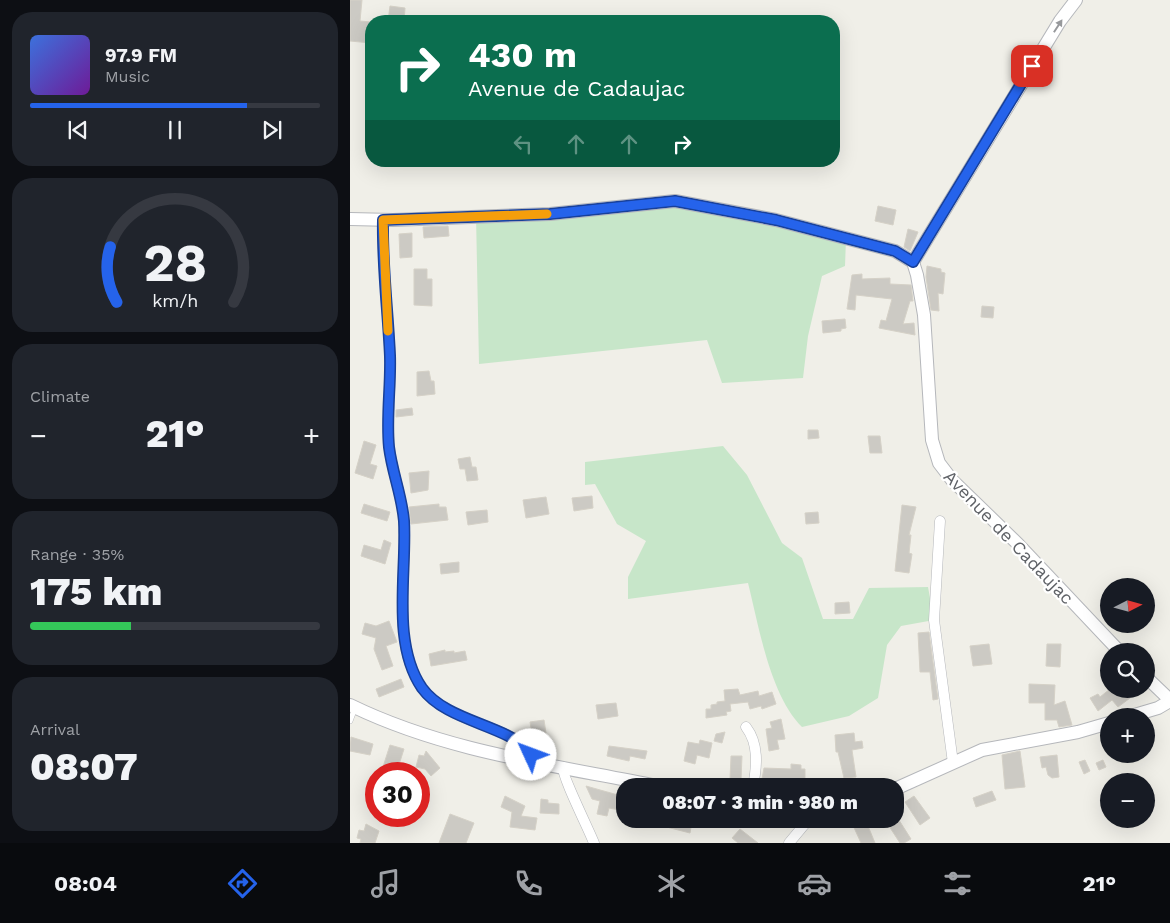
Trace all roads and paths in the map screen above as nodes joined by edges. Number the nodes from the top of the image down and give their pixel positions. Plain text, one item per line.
1 (1076, 0) edge
2 (350, 219) edge
3 (383, 220) junction
4 (913, 262) junction
5 (940, 521) dead end
6 (1111, 643) edge
7 (1155, 686) edge
8 (1170, 701) edge
9 (352, 706) edge
10 (1155, 709) edge
11 (350, 720) edge
12 (1100, 726) edge
13 (746, 727) dead end
14 (530, 761) junction
15 (953, 763) junction
16 (562, 767) junction
17 (618, 778) edge
18 (755, 778) edge
19 (904, 785) edge
20 (802, 828) edge
21 (594, 843) edge
22 (789, 843) edge

4 -> 1 street
2 - 3 street
3 - 4 street
3 - 14 street
4 - 6 street, Avenue de Cadaujac
5 - 15 street
7 - 8 street
8 - 10 street
9 - 11 lane
9 - 14 street
12 - 15 street
13 - 18 street
14 - 16 street
15 - 19 street
16 - 17 street
16 - 21 street
20 - 22 street

